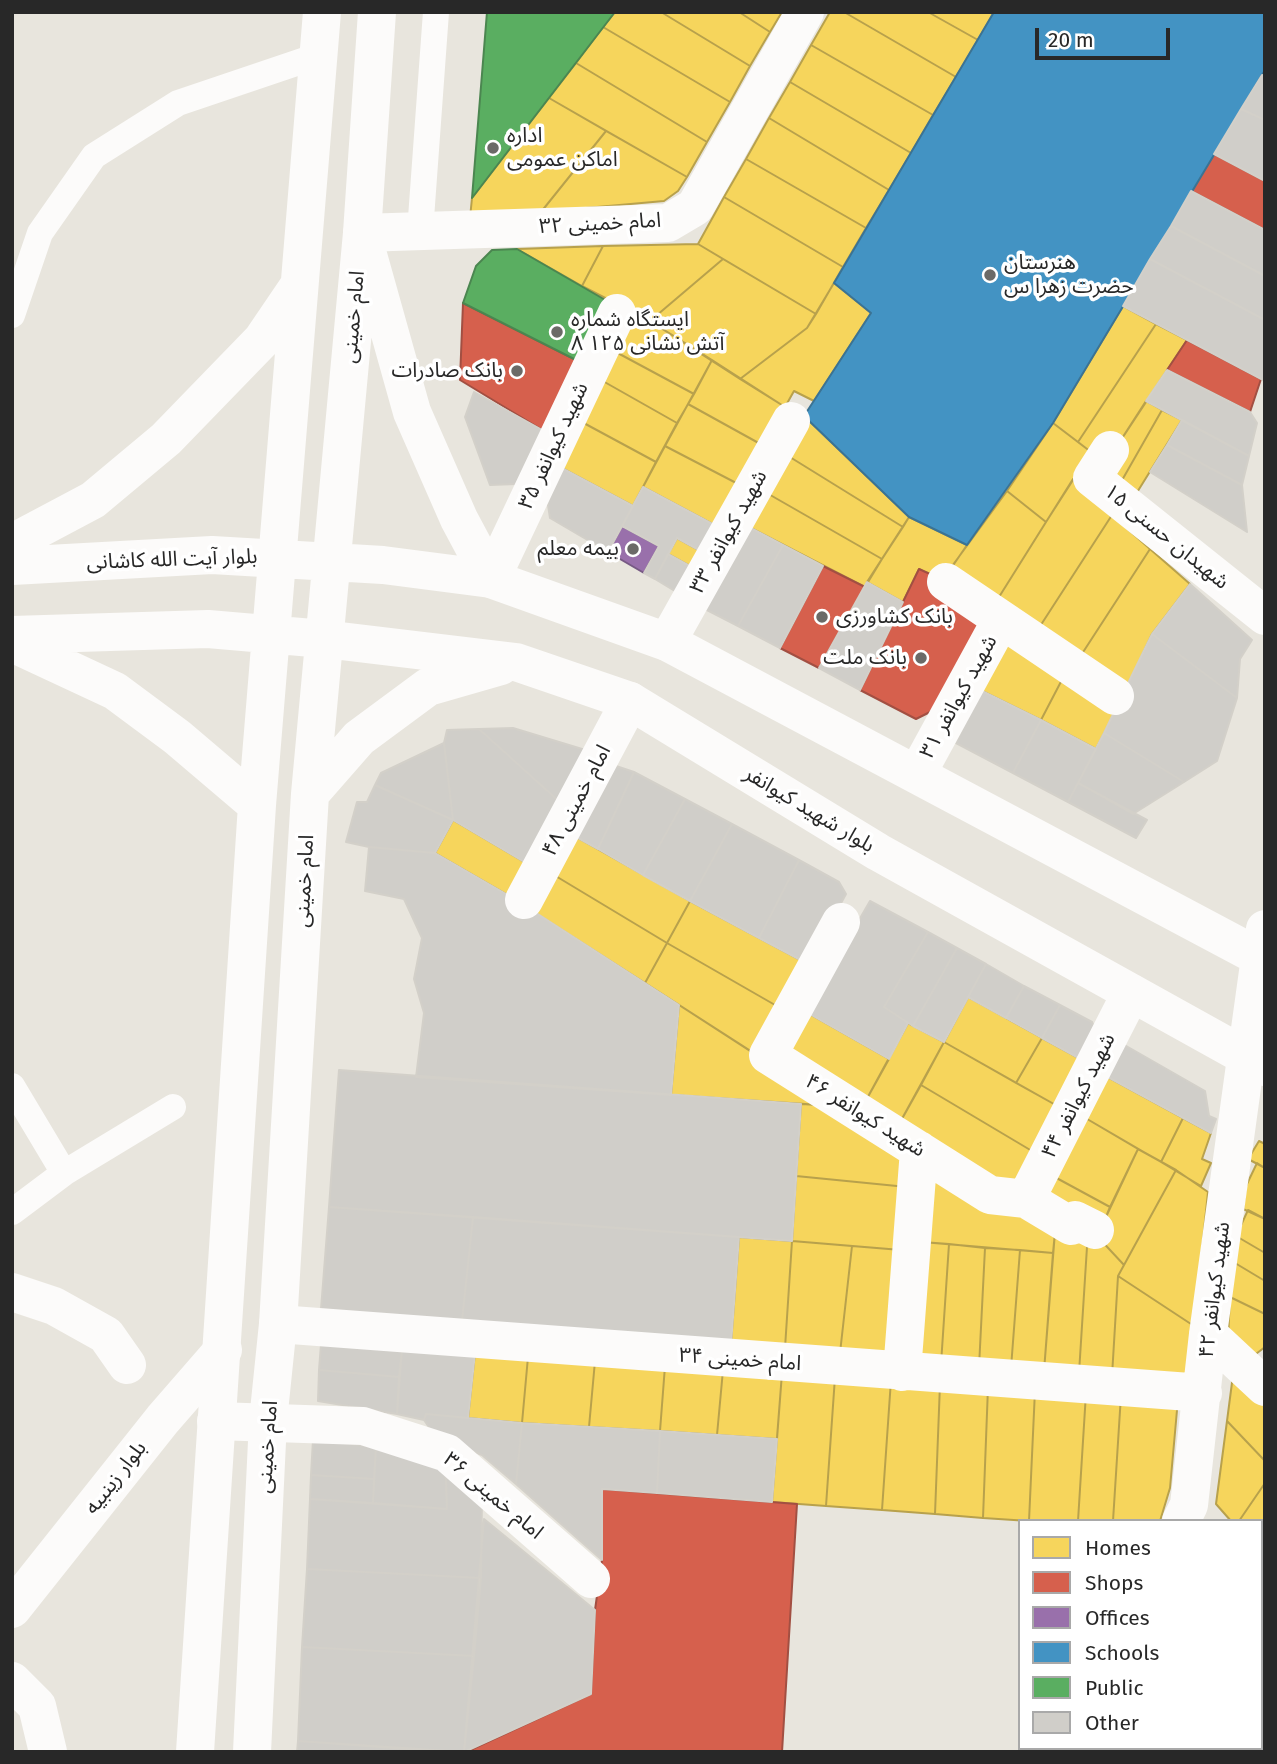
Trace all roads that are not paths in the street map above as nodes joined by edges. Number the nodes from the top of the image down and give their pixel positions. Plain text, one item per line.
1 (322, 12) edge
2 (377, 12) edge
3 (436, 12) edge
4 (804, 12) edge
5 (320, 55) junction
6 (420, 232) junction
7 (362, 233) junction
8 (299, 285) junction
9 (617, 313) dead end
10 (12, 315) edge
11 (791, 421) dead end
12 (1110, 450) dead end
13 (12, 543) edge
14 (275, 558) junction
15 (331, 561) junction
16 (12, 566) edge
17 (491, 579) junction
18 (946, 582) dead end
19 (1265, 616) edge
20 (1001, 620) junction
21 (12, 635) edge
22 (270, 635) junction
23 (324, 639) junction
24 (667, 642) junction
25 (12, 643) edge
26 (516, 662) junction
27 (1115, 696) dead end
28 (630, 701) junction
29 (917, 774) junction
30 (310, 794) junction
31 (257, 805) junction
32 (524, 900) dead end
33 (841, 922) dead end
34 (1263, 949) edge
35 (1131, 993) junction
36 (1255, 1063) edge
37 (12, 1086) edge
38 (173, 1107) dead end
39 (919, 1150) junction
40 (64, 1173) junction
41 (1026, 1199) junction
42 (12, 1212) edge
43 (1095, 1230) dead end
44 (12, 1292) edge
45 (278, 1324) junction
46 (1208, 1334) junction
47 (223, 1350) junction
48 (127, 1365) dead end
49 (902, 1372) junction
50 (1262, 1375) edge
51 (1203, 1393) junction
52 (216, 1420) junction
53 (268, 1421) junction
54 (1192, 1516) edge
55 (591, 1578) dead end
56 (12, 1609) edge
57 (12, 1681) edge
58 (48, 1752) edge
59 (195, 1752) edge
60 (252, 1752) edge

1 - 5 main road
2 - 7 main road, امام خمینی
3 - 6 lane
4 - 6 main road, امام خمینی ۳۲
5 - 8 main road
5 - 10 lane
6 - 7 main road, امام خمینی ۳۲
7 - 15 main road, امام خمینی
7 - 17 main road
8 - 13 main road
8 - 14 main road
9 - 17 main road, شهید کیوانفر ۳۵
11 - 24 main road, شهید کیوانفر ۳۳
12 - 19 main road, شهیدان حسنی ۱۵
14 - 15 main road, بلوار آیت الله کاشانی
14 - 16 main road, بلوار آیت الله کاشانی
14 - 22 main road
15 - 17 main road
15 - 23 main road, امام خمینی
17 - 24 main road
18 - 20 main road, شهید کیوانفر ۳۱
20 - 27 main road, شهید کیوانفر ۳۱
20 - 29 main road, شهید کیوانفر ۳۱
21 - 22 main road
22 - 23 main road
22 - 31 main road
23 - 26 main road, بلوار شهید کیوانفر
23 - 30 main road, امام خمینی
24 - 29 main road
25 - 31 main road
26 - 28 main road, بلوار شهید کیوانفر
26 - 30 main road
28 - 32 main road, امام خمینی ۴۸
28 - 35 main road, بلوار شهید کیوانفر
29 - 34 main road
30 - 45 main road, امام خمینی
31 - 47 main road
33 - 39 main road, شهید کیوانفر ۴۶
34 - 36 main road, شهید کیوانفر ۴۲
35 - 36 main road, بلوار شهید کیوانفر
35 - 41 main road, شهید کیوانفر ۴۴
36 - 46 main road, شهید کیوانفر ۴۲
37 - 40 lane
38 - 40 lane
39 - 41 main road, شهید کیوانفر ۴۶
39 - 49 main road
40 - 42 lane
41 - 43 main road, شهید کیوانفر ۴۶
44 - 48 main road
45 - 49 main road, امام خمینی ۳۴
45 - 53 main road, امام خمینی
46 - 50 main road
46 - 51 main road, شهید کیوانفر ۴۲
47 - 52 main road
47 - 56 main road, بلوار زینبیه
49 - 51 main road, امام خمینی ۳۴
51 - 54 main road, شهید کیوانفر ۴۲
52 - 53 main road, امام خمینی ۳۶
52 - 59 main road
53 - 55 main road, امام خمینی ۳۶
53 - 60 main road, امام خمینی
57 - 58 main road

